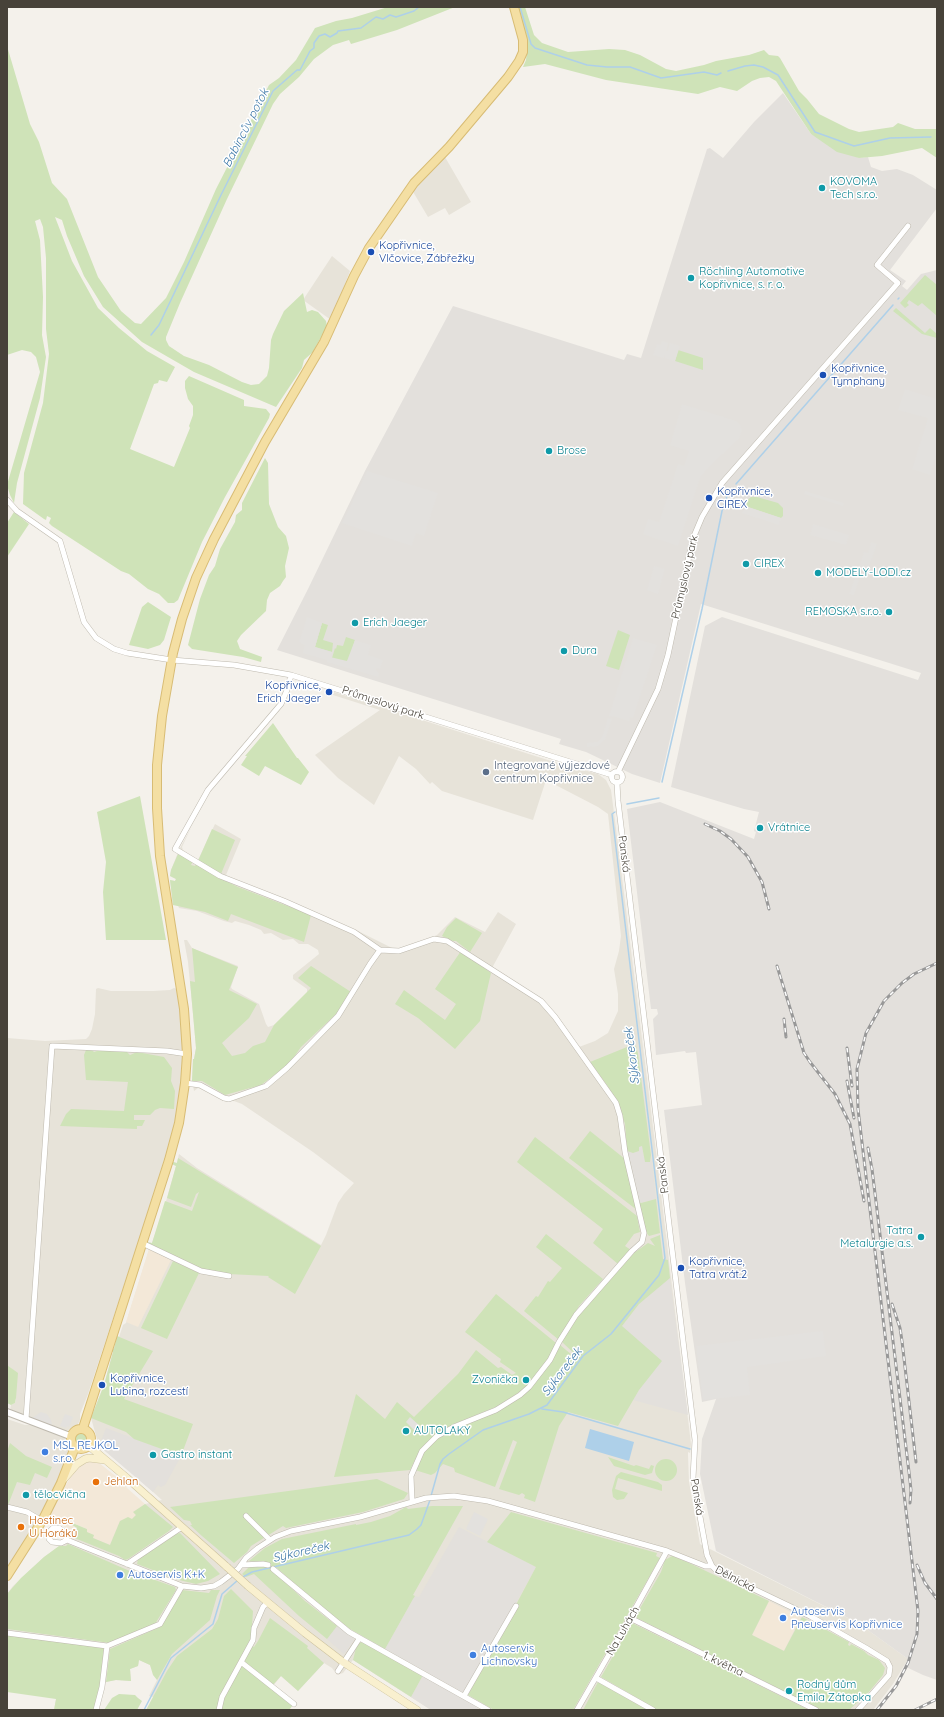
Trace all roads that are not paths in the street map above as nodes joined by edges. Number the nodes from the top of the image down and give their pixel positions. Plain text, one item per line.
1 (514, 7) edge
2 (908, 226) dead end
3 (839, 344) dead end
4 (839, 350) junction
5 (7, 500) edge
6 (172, 660) junction
7 (291, 675) junction
8 (618, 772) junction
9 (612, 775) junction
10 (617, 783) junction
11 (380, 950) junction
12 (187, 1054) junction
13 (185, 1083) junction
14 (142, 1243) junction
15 (229, 1276) dead end
16 (7, 1412) edge
17 (26, 1419) junction
18 (83, 1428) junction
19 (70, 1436) junction
20 (88, 1446) junction
21 (75, 1447) junction
22 (106, 1460) junction
23 (61, 1482) junction
24 (412, 1501) junction
25 (7, 1507) edge
26 (246, 1516) dead end
27 (42, 1521) junction
28 (182, 1527) junction
29 (67, 1540) dead end
30 (270, 1540) junction
31 (667, 1551) junction
32 (127, 1564) junction
33 (241, 1565) junction
34 (268, 1565) dead end
35 (712, 1566) junction
36 (273, 1569) dead end
37 (7, 1576) edge
38 (182, 1586) junction
39 (267, 1603) junction
40 (516, 1606) dead end
41 (630, 1618) junction
42 (7, 1633) edge
43 (359, 1639) junction
44 (107, 1646) junction
45 (241, 1662) junction
46 (343, 1662) junction
47 (338, 1671) dead end
48 (596, 1678) junction
49 (464, 1696) junction
50 (294, 1704) dead end
51 (96, 1710) edge
52 (219, 1710) edge
53 (417, 1710) edge
54 (488, 1710) edge
55 (577, 1710) edge
56 (653, 1710) edge
57 (816, 1710) edge
58 (858, 1710) edge

1 - 6 main road
2 - 4 street, Průmyslový park
3 - 4 street
4 - 8 street, Průmyslový park
5 - 6 street, Průmyslový park
6 - 7 street, Průmyslový park
6 - 12 main road
7 - 9 street, Průmyslový park
7 - 11 street
8 - 9 street
8 - 10 street
9 - 10 street
10 - 35 street, Panská
11 - 13 street
11 - 24 street
12 - 13 main road
12 - 17 street
13 - 14 main road
14 - 15 street
14 - 18 main road
16 - 17 street
17 - 19 street
18 - 19 main road
18 - 20 main road
19 - 21 main road
20 - 21 main road
20 - 22 main road
21 - 23 main road
22 - 23 main road
22 - 28 main road
23 - 27 main road
24 - 30 street, Dělnická
24 - 31 street, Dělnická
25 - 27 street
26 - 30 street
27 - 37 main road
28 - 32 street
28 - 39 main road, bridge
29 - 32 street, Dělnická
30 - 33 street, Dělnická
31 - 35 street, Dělnická
31 - 41 street, Na Luhách
32 - 38 street, Dělnická
33 - 34 street
33 - 38 street, Dělnická
35 - 58 street, Dělnická
36 - 43 street
38 - 44 street
39 - 45 street
39 - 46 main road
40 - 49 street
41 - 48 street, Na Luhách
41 - 57 street, 1. května
42 - 44 street
43 - 46 street
43 - 49 street
44 - 51 street
45 - 50 street
45 - 52 street
46 - 47 street
46 - 53 main road
48 - 55 street, Na Luhách
48 - 56 street
49 - 54 street

